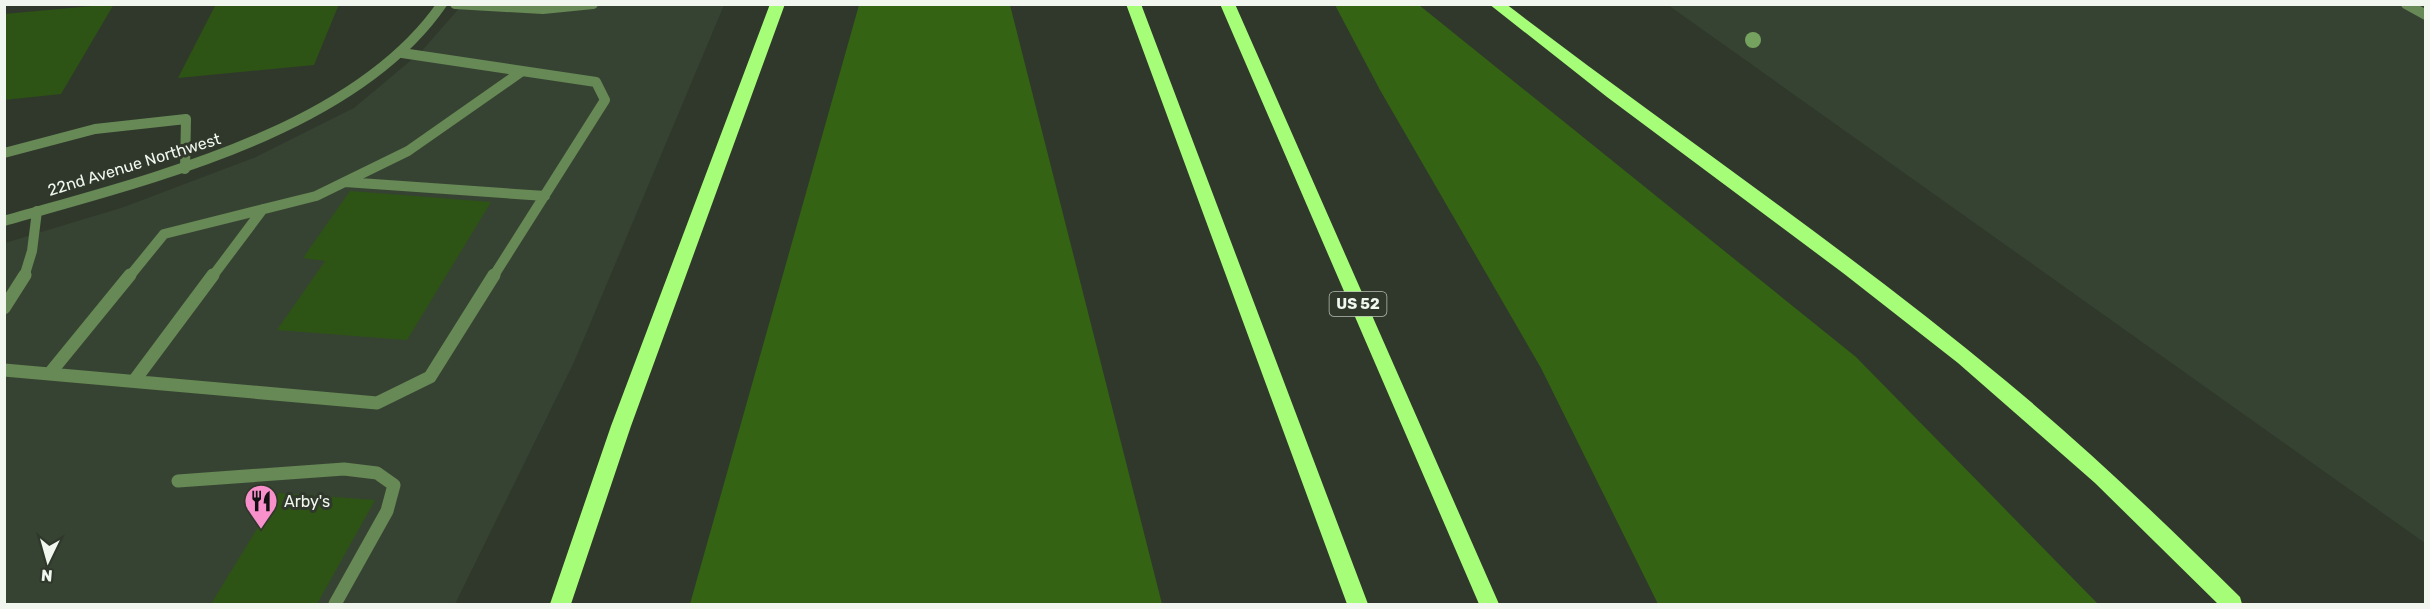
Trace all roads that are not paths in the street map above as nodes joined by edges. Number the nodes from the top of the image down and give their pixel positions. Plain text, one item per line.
1 (442, 4) edge
2 (455, 4) edge
3 (593, 4) edge
4 (778, 4) edge
5 (1134, 4) edge
6 (1227, 4) edge
7 (1496, 4) edge
8 (2406, 4) edge
9 (499, 6) edge
10 (2426, 15) edge
11 (402, 53) junction
12 (521, 72) junction
13 (4, 153) edge
14 (185, 169) junction
15 (344, 182) junction
16 (545, 195) junction
17 (263, 209) junction
18 (37, 211) junction
19 (4, 221) edge
20 (4, 308) edge
21 (4, 370) edge
22 (50, 373) junction
23 (134, 381) junction
24 (178, 481) dead end
25 (335, 604) edge
26 (560, 604) edge
27 (1358, 604) edge
28 (1489, 604) edge
29 (2232, 604) edge

1 - 11 street, 22nd Avenue Northwest
2 - 9 street
3 - 9 street
4 - 26 highway
5 - 27 highway
6 - 28 highway, US 52
7 - 29 highway
8 - 10 street
11 - 12 street
11 - 14 street, 22nd Avenue Northwest
12 - 15 street
12 - 16 street
13 - 14 street
14 - 18 street, 22nd Avenue Northwest
15 - 16 street
15 - 17 street
16 - 23 street
17 - 22 street
17 - 23 street
18 - 19 street, 22nd Avenue Northwest
18 - 20 street
21 - 22 street
22 - 23 street
24 - 25 street

